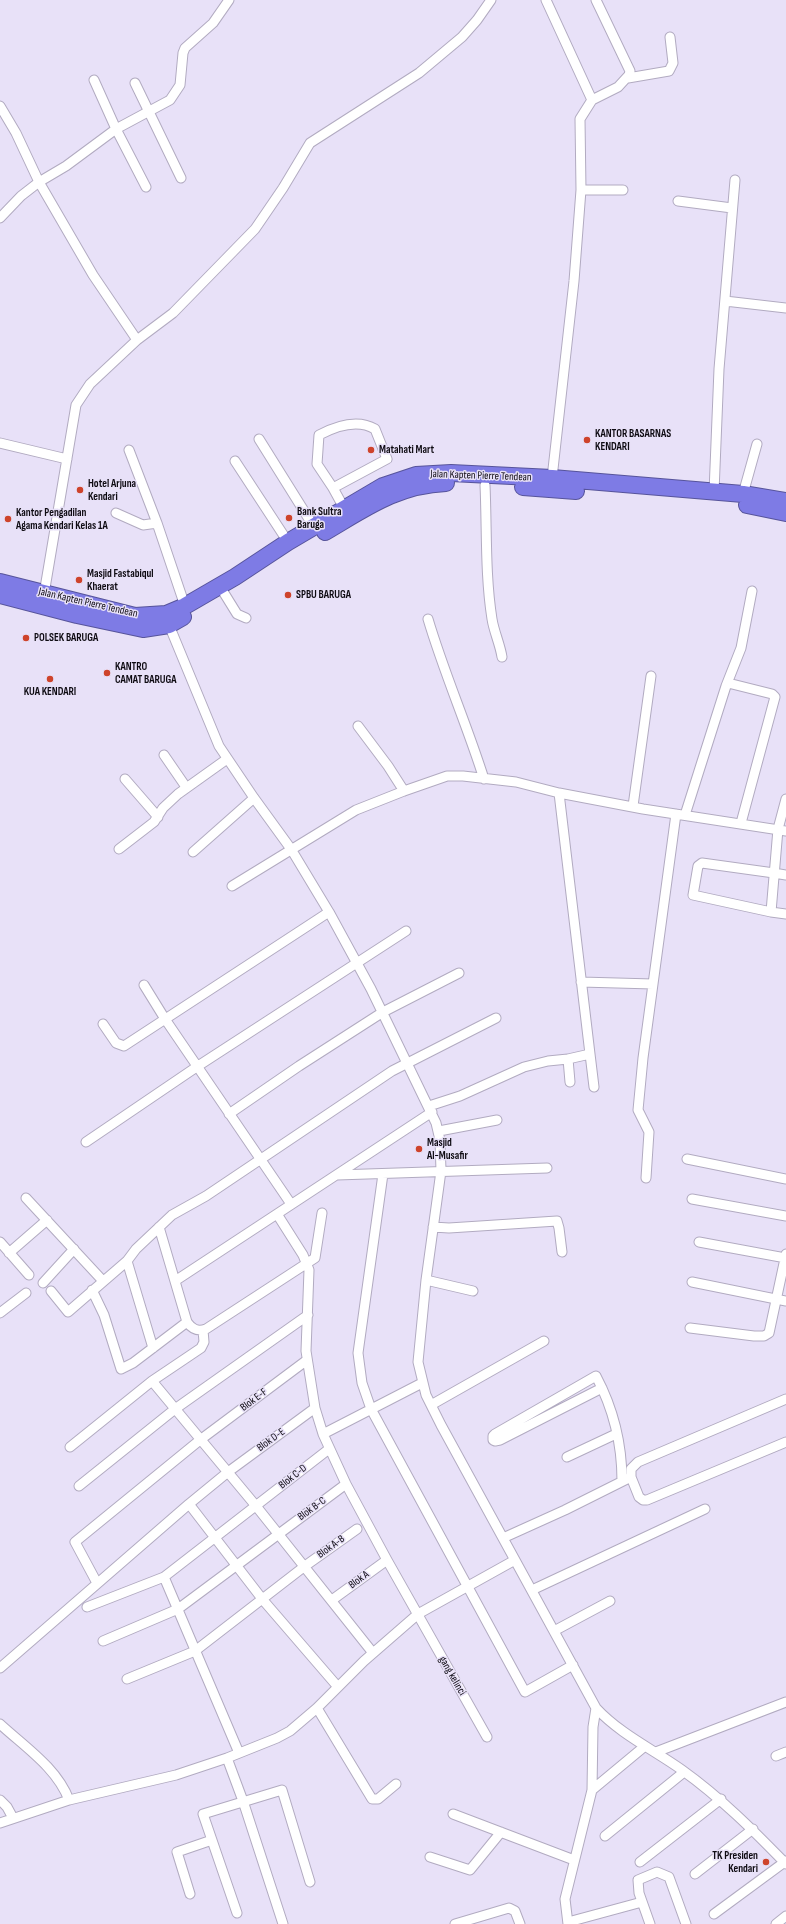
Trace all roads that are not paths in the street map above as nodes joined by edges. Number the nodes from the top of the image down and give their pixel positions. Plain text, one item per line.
1 (229, 0) edge
2 (491, 0) edge
3 (546, 0) edge
4 (596, 0) edge
5 (670, 37) dead end
6 (628, 78) junction
7 (94, 80) dead end
8 (135, 83) dead end
9 (592, 100) junction
10 (0, 106) edge
11 (150, 112) junction
12 (116, 129) junction
13 (181, 178) dead end
14 (734, 180) dead end
15 (39, 182) junction
16 (146, 187) dead end
17 (581, 190) junction
18 (623, 190) dead end
19 (678, 201) dead end
20 (732, 208) junction
21 (0, 218) edge
22 (724, 301) junction
23 (786, 308) edge
24 (137, 340) junction
25 (260, 439) dead end
26 (0, 443) edge
27 (757, 444) dead end
28 (129, 450) dead end
29 (67, 459) junction
30 (235, 461) dead end
31 (552, 478) junction
32 (486, 485) junction
33 (333, 488) junction
34 (606, 489) junction
35 (714, 492) junction
36 (743, 494) junction
37 (786, 502) edge
38 (344, 508) junction
39 (116, 513) dead end
40 (786, 513) edge
41 (157, 523) junction
42 (314, 527) junction
43 (288, 542) junction
44 (274, 558) junction
45 (0, 582) edge
46 (752, 591) dead end
47 (224, 593) junction
48 (44, 594) junction
49 (0, 595) edge
50 (185, 606) junction
51 (246, 618) dead end
52 (428, 619) dead end
53 (169, 624) junction
54 (502, 657) dead end
55 (651, 676) dead end
56 (728, 683) junction
57 (358, 726) dead end
58 (164, 755) dead end
59 (227, 759) junction
60 (125, 779) dead end
61 (484, 779) junction
62 (186, 787) junction
63 (404, 791) junction
64 (559, 793) junction
65 (254, 798) junction
66 (786, 799) edge
67 (633, 806) junction
68 (681, 814) junction
69 (158, 816) junction
70 (741, 823) junction
71 (782, 830) edge
72 (119, 849) dead end
73 (291, 849) junction
74 (192, 852) dead end
75 (774, 873) junction
76 (786, 875) edge
77 (232, 886) dead end
78 (329, 912) junction
79 (771, 912) junction
80 (786, 914) edge
81 (406, 931) dead end
82 (357, 962) junction
83 (459, 973) dead end
84 (582, 982) junction
85 (653, 984) junction
86 (144, 985) dead end
87 (383, 1012) junction
88 (496, 1018) dead end
89 (165, 1019) junction
90 (103, 1024) dead end
91 (590, 1054) junction
92 (568, 1059) junction
93 (407, 1062) junction
94 (198, 1066) junction
95 (570, 1082) dead end
96 (594, 1087) dead end
97 (430, 1109) junction
98 (229, 1114) junction
99 (496, 1120) dead end
100 (439, 1131) junction
101 (86, 1142) dead end
102 (260, 1159) junction
103 (686, 1159) dead end
104 (547, 1168) dead end
105 (441, 1171) junction
106 (383, 1174) junction
107 (337, 1175) junction
108 (646, 1178) dead end
109 (786, 1180) edge
110 (26, 1198) dead end
111 (692, 1199) dead end
112 (291, 1204) junction
113 (322, 1213) dead end
114 (277, 1214) junction
115 (786, 1216) edge
116 (47, 1220) junction
117 (159, 1227) junction
118 (433, 1227) junction
119 (0, 1242) edge
120 (699, 1242) dead end
121 (74, 1249) junction
122 (562, 1252) dead end
123 (9, 1253) junction
124 (786, 1257) edge
125 (127, 1261) junction
126 (307, 1264) junction
127 (29, 1275) dead end
128 (426, 1280) junction
129 (103, 1281) junction
130 (175, 1281) junction
131 (692, 1282) dead end
132 (43, 1283) dead end
133 (51, 1290) dead end
134 (92, 1290) junction
135 (473, 1291) dead end
136 (26, 1293) dead end
137 (782, 1300) edge
138 (0, 1313) edge
139 (308, 1315) junction
140 (187, 1322) junction
141 (690, 1328) dead end
142 (203, 1330) junction
143 (544, 1341) dead end
144 (153, 1348) junction
145 (307, 1360) junction
146 (152, 1381) junction
147 (422, 1383) junction
148 (602, 1388) junction
149 (786, 1398) edge
150 (431, 1405) junction
151 (315, 1408) junction
152 (175, 1409) junction
153 (371, 1409) junction
154 (323, 1434) junction
155 (616, 1434) junction
156 (200, 1440) junction
157 (786, 1442) edge
158 (70, 1447) dead end
159 (329, 1448) junction
160 (567, 1457) dead end
161 (228, 1472) junction
162 (631, 1477) junction
163 (622, 1481) junction
164 (346, 1484) junction
165 (79, 1486) dead end
166 (189, 1504) junction
167 (256, 1506) junction
168 (705, 1509) dead end
169 (357, 1529) dead end
170 (279, 1533) junction
171 (216, 1537) junction
172 (503, 1538) junction
173 (387, 1560) junction
174 (515, 1560) junction
175 (238, 1566) junction
176 (305, 1566) junction
177 (164, 1577) junction
178 (97, 1583) junction
179 (467, 1587) junction
180 (532, 1590) junction
181 (263, 1600) junction
182 (332, 1600) junction
183 (610, 1601) dead end
184 (87, 1607) dead end
185 (178, 1609) junction
186 (418, 1614) junction
187 (554, 1631) junction
188 (103, 1641) dead end
189 (196, 1651) junction
190 (373, 1653) junction
191 (573, 1664) junction
192 (0, 1668) edge
193 (127, 1679) dead end
194 (338, 1687) junction
195 (786, 1702) edge
196 (318, 1708) junction
197 (596, 1708) junction
198 (0, 1724) edge
199 (487, 1737) dead end
200 (645, 1746) junction
201 (656, 1752) junction
202 (786, 1752) edge
203 (239, 1754) junction
204 (776, 1756) dead end
205 (227, 1758) junction
206 (684, 1772) junction
207 (396, 1784) dead end
208 (592, 1790) junction
209 (721, 1799) junction
210 (0, 1800) edge
211 (69, 1800) junction
212 (243, 1801) junction
213 (453, 1814) dead end
214 (13, 1818) junction
215 (0, 1823) edge
216 (753, 1829) junction
217 (501, 1832) junction
218 (605, 1836) dead end
219 (212, 1840) junction
220 (430, 1857) dead end
221 (574, 1860) junction
222 (640, 1862) dead end
223 (785, 1862) edge
224 (695, 1874) dead end
225 (310, 1882) dead end
226 (190, 1894) dead end
227 (642, 1902) junction
228 (237, 1913) dead end
229 (714, 1914) dead end
230 (786, 1916) edge
231 (568, 1923) edge
232 (283, 1924) edge
233 (455, 1924) edge
234 (520, 1924) edge
235 (650, 1924) edge
236 (686, 1924) edge
237 (776, 1924) edge

1 - 11 street
2 - 24 street
3 - 9 street
4 - 6 street
5 - 6 street
6 - 9 street
7 - 12 street
8 - 11 street
9 - 17 street
10 - 15 street
11 - 12 street
11 - 13 street
12 - 15 street
12 - 16 street
14 - 20 street
15 - 21 street
15 - 24 street
17 - 18 street
17 - 31 street
19 - 20 street
20 - 22 street
22 - 23 street
22 - 35 street
24 - 29 street
25 - 42 street
26 - 29 street
27 - 36 street
28 - 41 street
29 - 48 street
30 - 43 street
31 - 34 highway, Jalan Kapten Pierre Tendean
31 - 38 highway, Jalan Kapten Pierre Tendean
32 - 34 highway, Jalan Kapten Pierre Tendean
32 - 44 highway, Jalan Kapten Pierre Tendean
32 - 54 street
33 - 33 street
33 - 38 street
34 - 35 highway, Jalan Kapten Pierre Tendean
34 - 40 highway, Jalan Kapten Pierre Tendean
35 - 36 highway, Jalan Kapten Pierre Tendean
36 - 37 highway, Jalan Kapten Pierre Tendean
38 - 42 highway, Jalan Kapten Pierre Tendean
39 - 41 street
41 - 50 street
42 - 43 highway, Jalan Kapten Pierre Tendean
43 - 44 highway, Jalan Kapten Pierre Tendean
44 - 47 highway, Jalan Kapten Pierre Tendean
44 - 50 highway, Jalan Kapten Pierre Tendean
45 - 48 highway, Jalan Kapten Pierre Tendean
46 - 56 street
47 - 51 street
47 - 53 highway, Jalan Kapten Pierre Tendean
48 - 50 highway, Jalan Kapten Pierre Tendean
49 - 53 highway, Jalan Kapten Pierre Tendean
52 - 61 street
53 - 59 street
55 - 67 street
56 - 68 street
56 - 70 street
57 - 63 street
58 - 62 street
59 - 62 street
59 - 65 street
60 - 69 street
61 - 63 street
61 - 64 street
62 - 69 street
63 - 73 street
64 - 67 street
64 - 84 street
65 - 73 street
65 - 74 street
66 - 71 street
67 - 68 street
68 - 70 street
68 - 85 street
69 - 72 street
70 - 71 street
71 - 75 street
73 - 77 street
73 - 78 street
75 - 76 street
75 - 79 street
75 - 79 street
78 - 82 street
78 - 89 street
79 - 80 street
81 - 82 street
82 - 87 street
82 - 94 street
83 - 87 street
84 - 85 street
84 - 91 street
85 - 108 street
86 - 89 street
87 - 93 street
87 - 98 street
88 - 93 street
89 - 90 street
89 - 94 street
91 - 92 street
91 - 96 street
92 - 95 street
92 - 97 street
93 - 97 street
93 - 102 street
94 - 98 street
94 - 101 street
97 - 100 street
97 - 107 street
98 - 102 street
99 - 100 street
100 - 105 street
102 - 112 street
102 - 117 street
103 - 109 street
104 - 105 street
105 - 106 street
105 - 118 street
106 - 107 street
106 - 153 street
107 - 112 street
110 - 116 street
111 - 115 street
112 - 114 street
113 - 126 street
114 - 126 street
114 - 130 street
116 - 121 street
116 - 123 street
117 - 125 street
117 - 130 street
118 - 122 street
118 - 128 street
119 - 123 street
120 - 124 street
121 - 129 street
121 - 132 street
123 - 127 street
124 - 137 street
125 - 129 street
125 - 144 street
126 - 139 street, gang kelinci
126 - 142 street
128 - 135 street
128 - 147 street
129 - 134 street
130 - 140 street
131 - 137 street
133 - 134 street
134 - 144 street
136 - 138 street
137 - 141 street
139 - 145 street, gang kelinci
139 - 152 street
140 - 142 street
140 - 144 street
142 - 146 street
143 - 150 street
145 - 151 street, gang kelinci
145 - 156 street, Blok E-F
146 - 152 street
146 - 158 street
147 - 150 street
147 - 153 street
148 - 148 street
148 - 155 street
149 - 162 street
150 - 172 street
151 - 154 street, gang kelinci
151 - 161 street, Blok D-E
152 - 156 street
152 - 165 street
153 - 154 street
153 - 179 street
154 - 159 street, gang kelinci
155 - 160 street
155 - 163 street
156 - 161 street
156 - 178 street, Blok E-F
157 - 162 street
159 - 164 street, gang kelinci
159 - 167 street, Blok C-D
161 - 166 street, Blok D-E
161 - 167 street
162 - 163 street
163 - 172 street
164 - 170 street, Blok B-C
164 - 173 street, gang kelinci
166 - 171 street
166 - 178 street, Blok D-E
167 - 170 street
167 - 171 street, Blok C-D
168 - 180 street
169 - 176 street, Blok A-B
170 - 175 street, Blok B-C
170 - 176 street
171 - 175 street
171 - 177 street, Blok C-D
172 - 174 street
173 - 182 street, Blok A
173 - 186 street, gang kelinci
174 - 179 street
174 - 180 street
175 - 181 street
175 - 185 street, Blok B-C
176 - 181 street, Blok A-B
176 - 182 street
177 - 184 street, Blok C-D
177 - 185 street
178 - 192 street, Blok D-E
179 - 186 street
179 - 191 street
180 - 187 street
181 - 189 street, Blok A-B
181 - 194 street
182 - 190 street
183 - 187 street
185 - 188 street, Blok B-C
185 - 189 street
186 - 190 street
186 - 199 street, gang kelinci
187 - 191 street
189 - 193 street, Blok A-B
189 - 203 street
190 - 194 street
191 - 197 street
194 - 196 street
195 - 201 street
196 - 203 street
196 - 207 street
197 - 200 street
197 - 208 street
198 - 211 street
200 - 201 street
200 - 208 street
201 - 206 street
202 - 204 street
203 - 205 street
205 - 211 street
205 - 212 street
206 - 209 street
206 - 218 street
208 - 221 street
209 - 216 street
209 - 222 street
210 - 214 street
211 - 214 street
212 - 219 street
212 - 225 street
212 - 232 street
213 - 217 street
214 - 215 street
216 - 223 street
216 - 224 street
217 - 220 street
217 - 221 street
219 - 226 street
219 - 228 street
221 - 231 street
223 - 229 street
227 - 231 street
227 - 235 street
227 - 236 street
230 - 237 street
233 - 234 street

